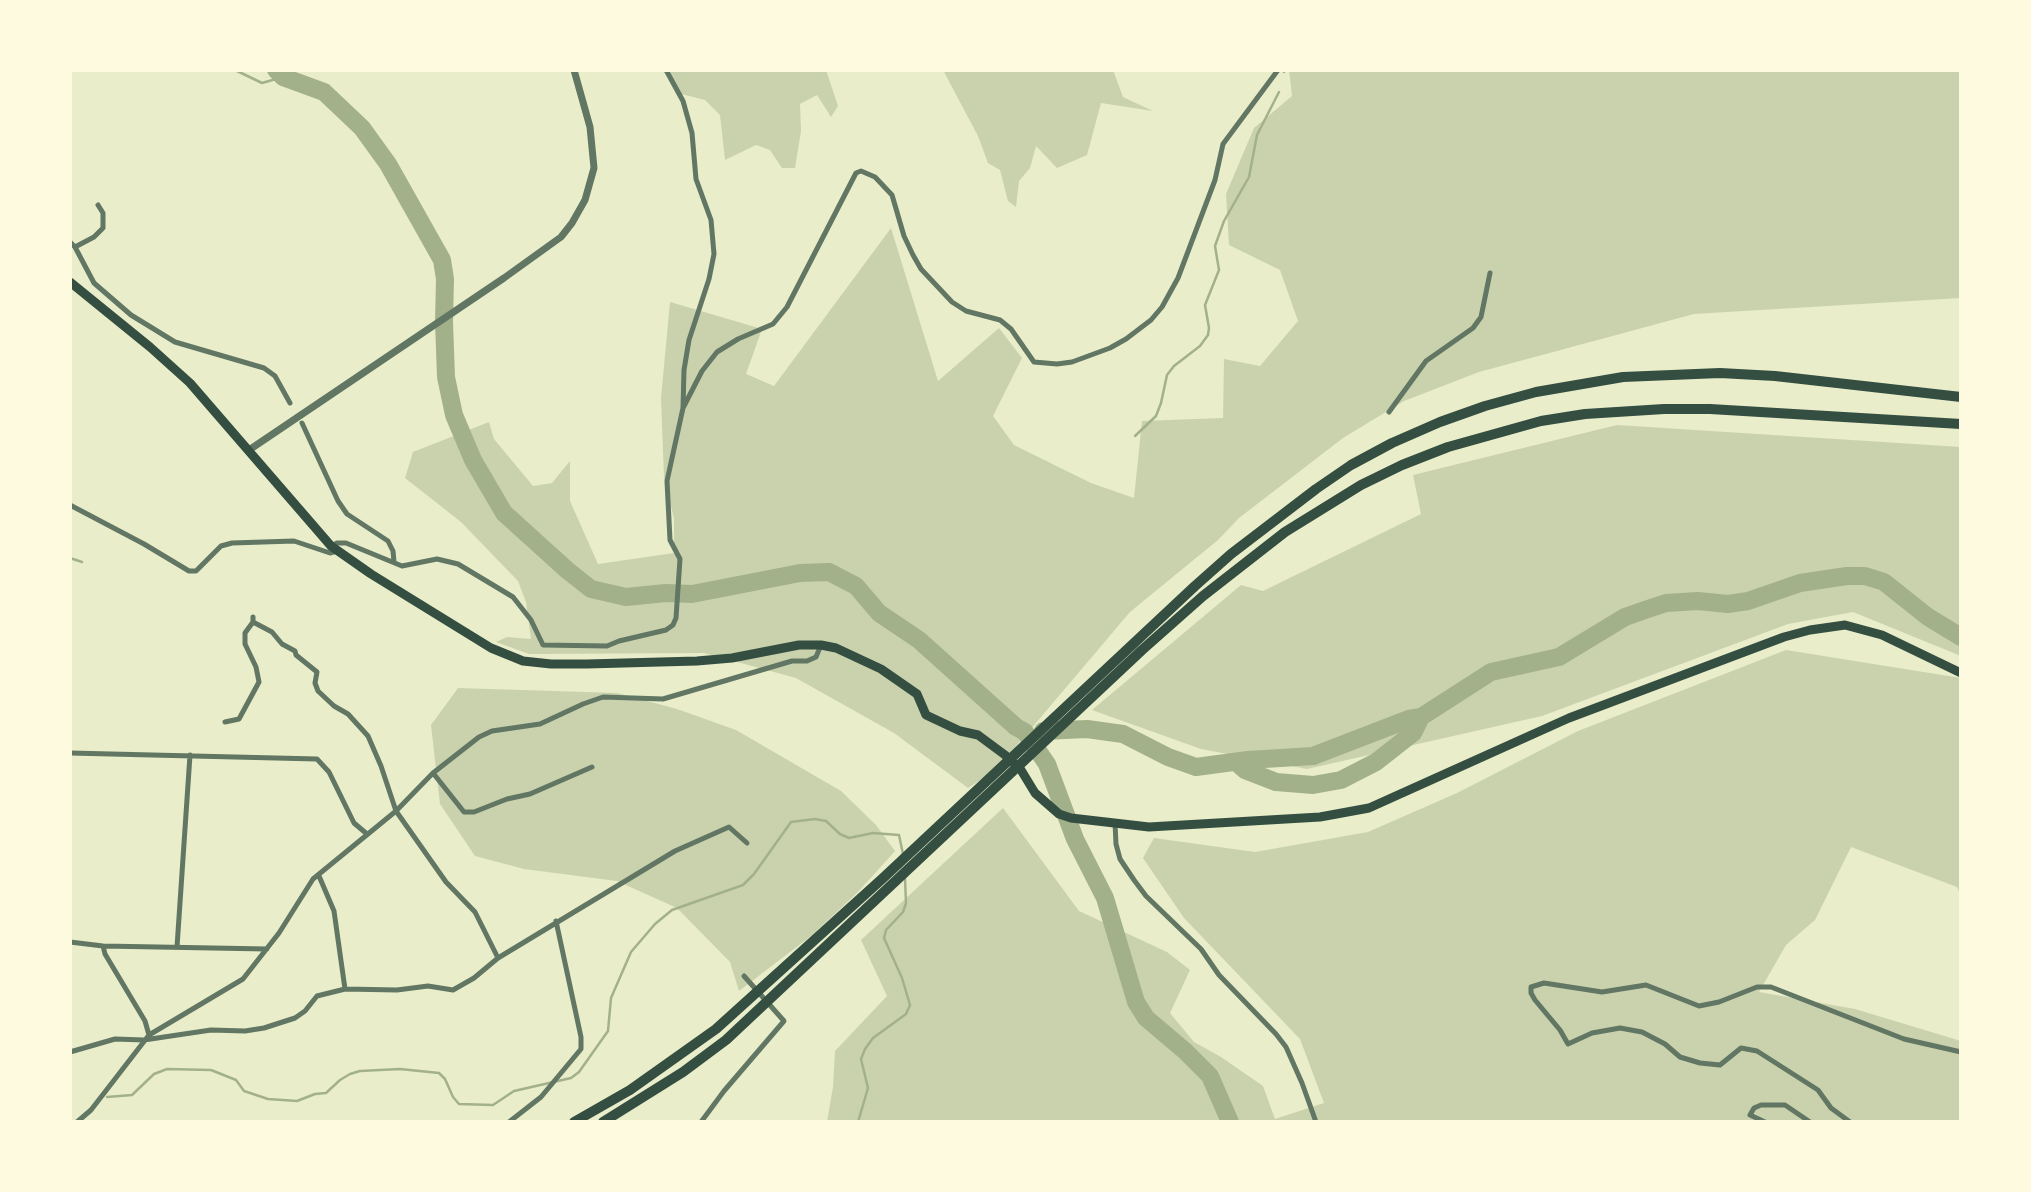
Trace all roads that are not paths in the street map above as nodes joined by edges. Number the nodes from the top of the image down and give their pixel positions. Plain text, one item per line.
1 (575, 70) edge
2 (666, 70) edge
3 (1278, 70) edge
4 (98, 205) dead end
5 (73, 244) edge
6 (1490, 273) dead end
7 (70, 282) edge
8 (1961, 397) edge
9 (290, 403) dead end
10 (683, 408) junction
11 (1389, 412) dead end
12 (302, 423) dead end
13 (1961, 424) edge
14 (248, 450) junction
15 (70, 505) edge
16 (334, 548) junction
17 (394, 562) junction
18 (821, 645) junction
19 (1961, 673) edge
20 (225, 722) dead end
21 (70, 753) edge
22 (190, 755) junction
23 (592, 767) dead end
24 (433, 773) junction
25 (396, 811) junction
26 (1115, 823) junction
27 (367, 834) junction
28 (747, 843) dead end
29 (319, 876) junction
30 (886, 882) junction
31 (556, 921) junction
32 (70, 942) edge
33 (103, 946) junction
34 (177, 947) junction
35 (267, 949) junction
36 (498, 958) junction
37 (744, 976) dead end
38 (345, 989) junction
39 (149, 1035) junction
40 (144, 1040) junction
41 (70, 1052) edge
42 (1961, 1052) edge
43 (77, 1122) edge
44 (509, 1122) edge
45 (574, 1122) edge
46 (603, 1122) edge
47 (701, 1122) edge
48 (1316, 1122) edge
49 (1765, 1122) edge
50 (1810, 1122) edge
51 (1850, 1122) edge

1 - 14 street
2 - 10 street
3 - 10 street
4 - 5 street
5 - 9 street
6 - 11 street
7 - 14 main road
8 - 30 highway
10 - 17 street
12 - 17 street
13 - 30 highway
14 - 16 main road
15 - 16 street
16 - 17 street
16 - 18 main road
18 - 24 street
18 - 26 main road
19 - 26 main road
20 - 25 street
21 - 22 street
22 - 27 street
22 - 34 street
23 - 24 street
24 - 25 street
25 - 27 street
25 - 36 street
26 - 48 street
27 - 29 street
28 - 31 street
29 - 35 street
29 - 38 street
30 - 45 highway
30 - 46 highway
31 - 36 street
31 - 44 street
32 - 33 street
33 - 34 street
33 - 39 street
34 - 35 street
35 - 39 street
36 - 38 street
37 - 47 street
38 - 40 street
39 - 40 street
40 - 41 street
40 - 43 street
42 - 51 street
49 - 50 street

